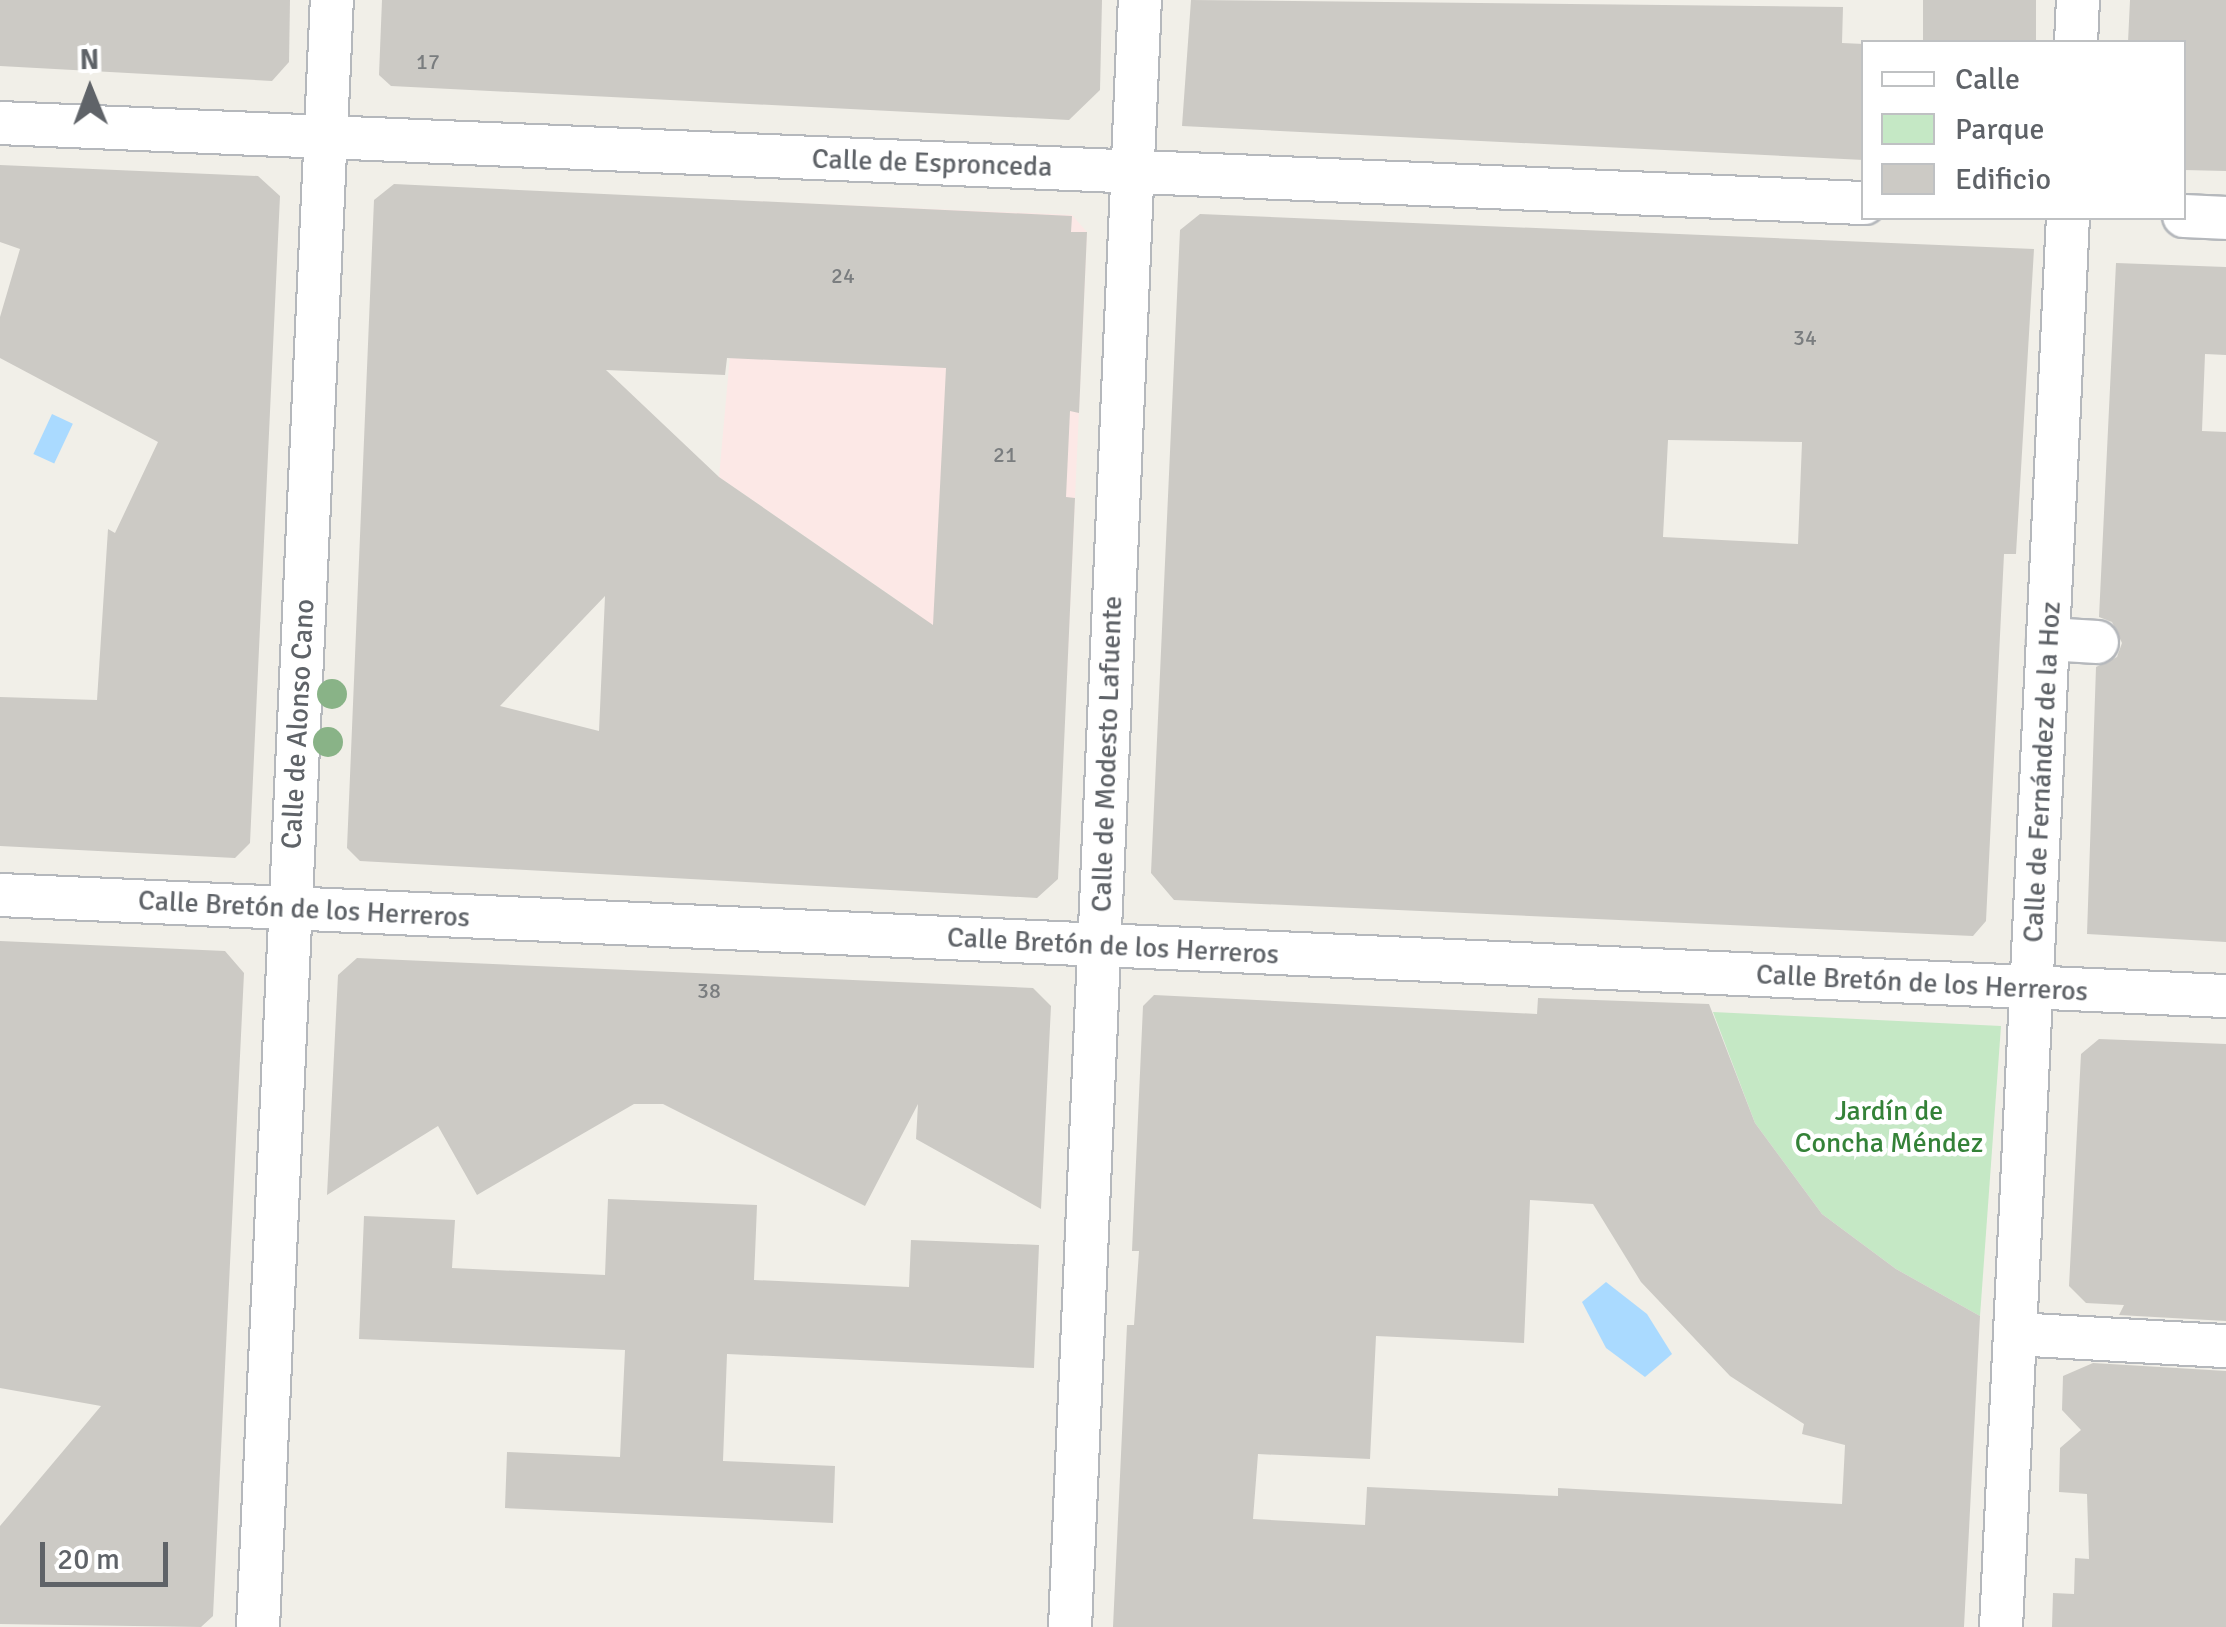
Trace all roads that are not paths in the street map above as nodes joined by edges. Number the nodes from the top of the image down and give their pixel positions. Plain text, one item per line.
1 (332, 0) edge
2 (1140, 0) edge
3 (2078, 0) edge
4 (2076, 40) edge
5 (0, 123) edge
6 (326, 137) junction
7 (1132, 172) junction
8 (1861, 203) edge
9 (2186, 216) edge
10 (2226, 218) edge
11 (2068, 220) edge
12 (2048, 639) junction
13 (2097, 642) dead end
14 (0, 895) edge
15 (292, 909) junction
16 (1099, 945) junction
17 (2032, 988) junction
18 (2226, 996) edge
19 (2015, 1334) junction
20 (2226, 1346) edge
21 (258, 1627) edge
22 (1070, 1627) edge
23 (2001, 1627) edge

1 - 6 street, Calle de Alonso Cano
2 - 7 street, Calle de Modesto Lafuente
3 - 4 street
5 - 6 street, Calle de Espronceda
6 - 7 street, Calle de Espronceda
6 - 15 street, Calle de Alonso Cano
7 - 8 street, Calle de Espronceda
7 - 16 street, Calle de Modesto Lafuente
9 - 10 street
11 - 12 street, Calle de Fernández de la Hoz
12 - 13 street
12 - 17 street, Calle de Fernández de la Hoz
14 - 15 street, Calle Bretón de los Herreros
15 - 16 street, Calle Bretón de los Herreros
15 - 21 street, Calle de Alonso Cano
16 - 17 street, Calle Bretón de los Herreros
16 - 22 street, Calle de Modesto Lafuente
17 - 18 street, Calle Bretón de los Herreros
17 - 19 street, Calle de Fernández de la Hoz
19 - 20 street
19 - 23 street, Calle de Fernández de la Hoz

